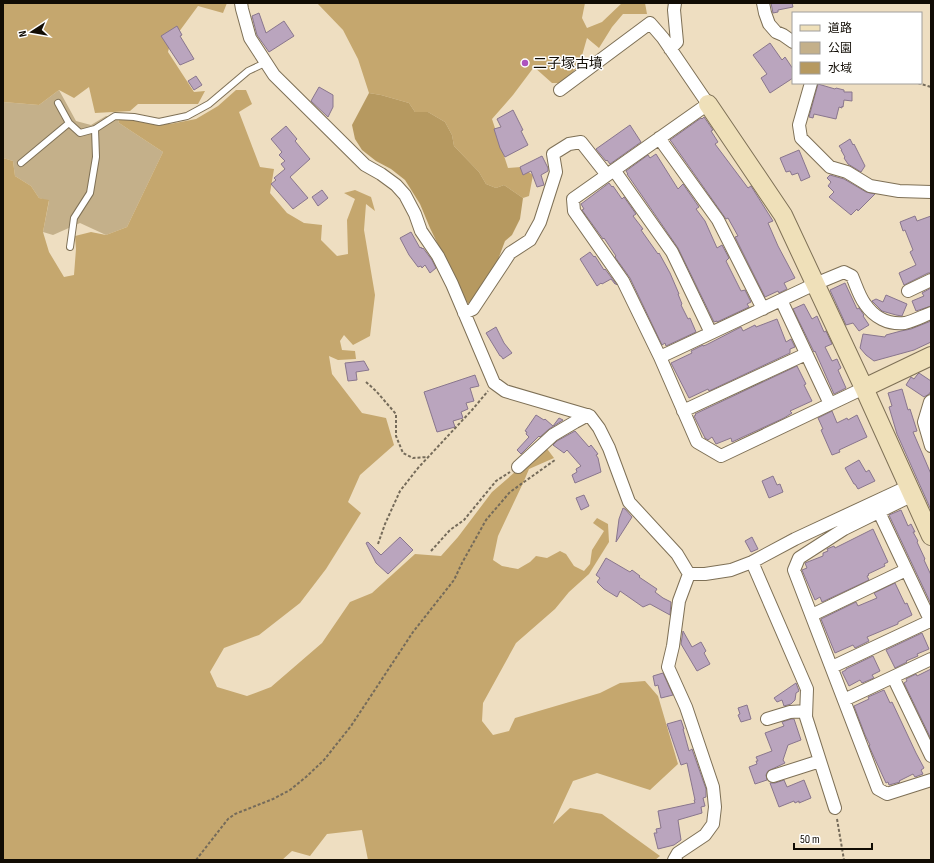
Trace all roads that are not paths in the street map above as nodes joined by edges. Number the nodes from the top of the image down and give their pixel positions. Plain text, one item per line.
1 (241, 3) edge
2 (675, 3) edge
3 (763, 3) edge
4 (792, 41) edge
5 (670, 49) junction
6 (265, 63) junction
7 (811, 84) edge
8 (560, 90) dead end
9 (58, 103) dead end
10 (708, 104) junction
11 (69, 123) junction
12 (95, 129) junction
13 (659, 138) junction
14 (21, 163) dead end
15 (611, 172) junction
16 (931, 192) edge
17 (70, 247) dead end
18 (931, 280) edge
19 (816, 284) junction
20 (908, 291) dead end
21 (781, 300) junction
22 (763, 309) junction
23 (464, 313) junction
24 (931, 313) edge
25 (711, 333) junction
26 (806, 354) junction
27 (931, 356) edge
28 (660, 357) junction
29 (864, 388) junction
30 (931, 400) edge
31 (830, 404) junction
32 (683, 411) junction
33 (588, 416) junction
34 (931, 446) edge
35 (518, 467) road end
36 (910, 490) junction
37 (879, 512) junction
38 (931, 536) edge
39 (752, 562) junction
40 (906, 570) junction
41 (689, 574) junction
42 (812, 615) junction
43 (931, 621) edge
44 (931, 659) edge
45 (832, 667) junction
46 (893, 677) junction
47 (844, 700) junction
48 (806, 711) junction
49 (767, 719) dead end
50 (931, 756) edge
51 (820, 761) junction
52 (773, 776) dead end
53 (931, 780) edge
54 (835, 808) road end
55 (680, 858) edge

1 - 6 street
2 - 5 street
3 - 4 street
5 - 8 street
5 - 10 street
6 - 12 lane
6 - 23 street
7 - 16 street
9 - 11 lane
10 - 13 street
10 - 19 street
11 - 12 lane
11 - 14 lane
12 - 17 lane
13 - 15 street
13 - 22 street
15 - 23 street
15 - 25 street
15 - 28 street
18 - 20 street
19 - 21 street
19 - 24 street
19 - 29 street
21 - 22 street
21 - 26 street
22 - 25 street
23 - 33 street
25 - 28 street
26 - 31 street
26 - 32 street
27 - 29 street
28 - 32 street
29 - 31 street
29 - 36 street
30 - 34 street
31 - 32 street
33 - 35 street
33 - 41 street
36 - 37 street
36 - 38 street
36 - 39 street
37 - 40 street
37 - 42 street
39 - 41 street
39 - 48 street
40 - 42 street
40 - 43 street
41 - 55 street
42 - 45 street
43 - 45 street
44 - 46 street
45 - 47 street
46 - 47 street
46 - 50 street
47 - 53 street
48 - 49 street
48 - 51 street
51 - 52 street
51 - 54 street

